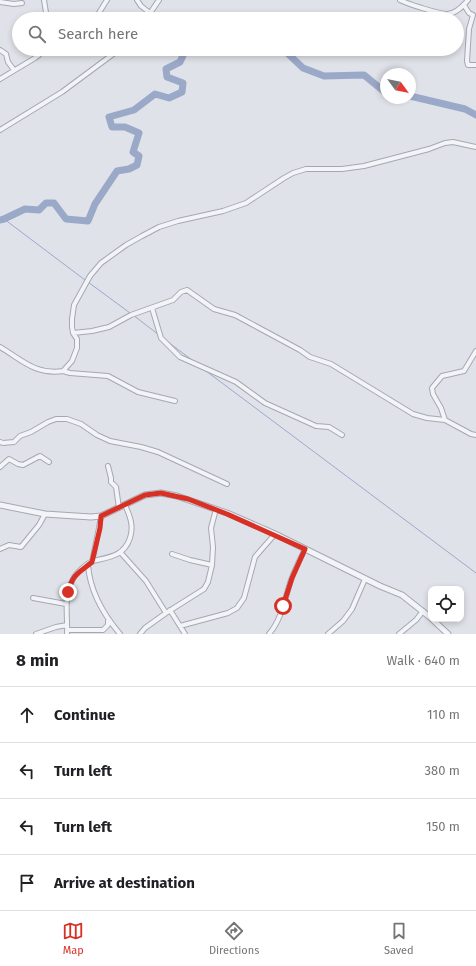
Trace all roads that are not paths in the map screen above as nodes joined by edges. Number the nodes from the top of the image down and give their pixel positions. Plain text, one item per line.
1 (44, 0) edge
2 (107, 0) edge
3 (137, 0) edge
4 (159, 0) edge
5 (400, 0) edge
6 (468, 0) edge
7 (0, 2) edge
8 (22, 3) dead end
9 (464, 5) junction
10 (46, 12) edge
11 (99, 12) edge
12 (150, 12) joint
13 (440, 12) edge
14 (454, 12) edge
15 (474, 15) edge
16 (0, 50) edge
17 (38, 56) edge
18 (111, 56) edge
19 (476, 65) edge
20 (14, 70) junction
21 (0, 79) edge
22 (0, 130) edge
23 (476, 147) edge
24 (152, 308) junction
25 (73, 333) junction
26 (0, 347) edge
27 (476, 351) edge
28 (63, 371) junction
29 (175, 401) dead end
30 (445, 420) junction
31 (342, 435) dead end
32 (476, 435) edge
33 (0, 442) edge
34 (49, 462) dead end
35 (108, 466) dead end
36 (0, 467) edge
37 (227, 484) dead end
38 (0, 505) edge
39 (125, 505) junction
40 (119, 508) junction
41 (216, 509) junction
42 (45, 514) junction
43 (101, 516) junction
44 (275, 534) junction
45 (0, 548) edge
46 (305, 549) junction
47 (121, 553) junction
48 (172, 554) dead end
49 (92, 562) junction
50 (88, 565) junction
51 (212, 565) junction
52 (365, 579) junction
53 (33, 598) dead end
54 (66, 604) junction
55 (424, 611) junction
56 (168, 612) junction
57 (428, 615) edge
58 (108, 620) junction
59 (435, 622) edge
60 (67, 625) junction
61 (180, 626) junction
62 (67, 632) edge
63 (36, 634) edge
64 (120, 634) edge
65 (140, 634) edge
66 (185, 634) edge
67 (269, 634) edge
68 (328, 634) edge
69 (399, 634) edge
70 (448, 634) edge

1 - 10 street
2 - 11 street
3 - 12 street
4 - 12 street
5 - 13 street
6 - 9 street
7 - 8 street
9 - 14 street
9 - 15 street
15 - 19 street
16 - 20 street
17 - 20 street
18 - 22 street
20 - 21 street
23 - 25 street
24 - 25 street
24 - 30 street
24 - 31 street
25 - 28 street
26 - 28 street
27 - 30 street
28 - 29 street
30 - 32 street
33 - 37 street
34 - 36 street
35 - 40 street
38 - 42 street
39 - 40 street
39 - 41 street
39 - 47 street
40 - 43 street
41 - 44 street
41 - 51 street
42 - 43 street
42 - 45 street
43 - 49 street
44 - 46 street
44 - 61 street
46 - 52 street
46 - 67 street
47 - 49 street
47 - 56 street
48 - 51 street
49 - 50 street
50 - 54 street
50 - 58 street
51 - 56 street
52 - 55 street
52 - 68 street
53 - 54 street
54 - 60 street
55 - 57 street
55 - 69 street
56 - 61 street
56 - 65 street
58 - 62 street
58 - 64 street
59 - 70 street
60 - 62 street
60 - 63 street
61 - 66 street

